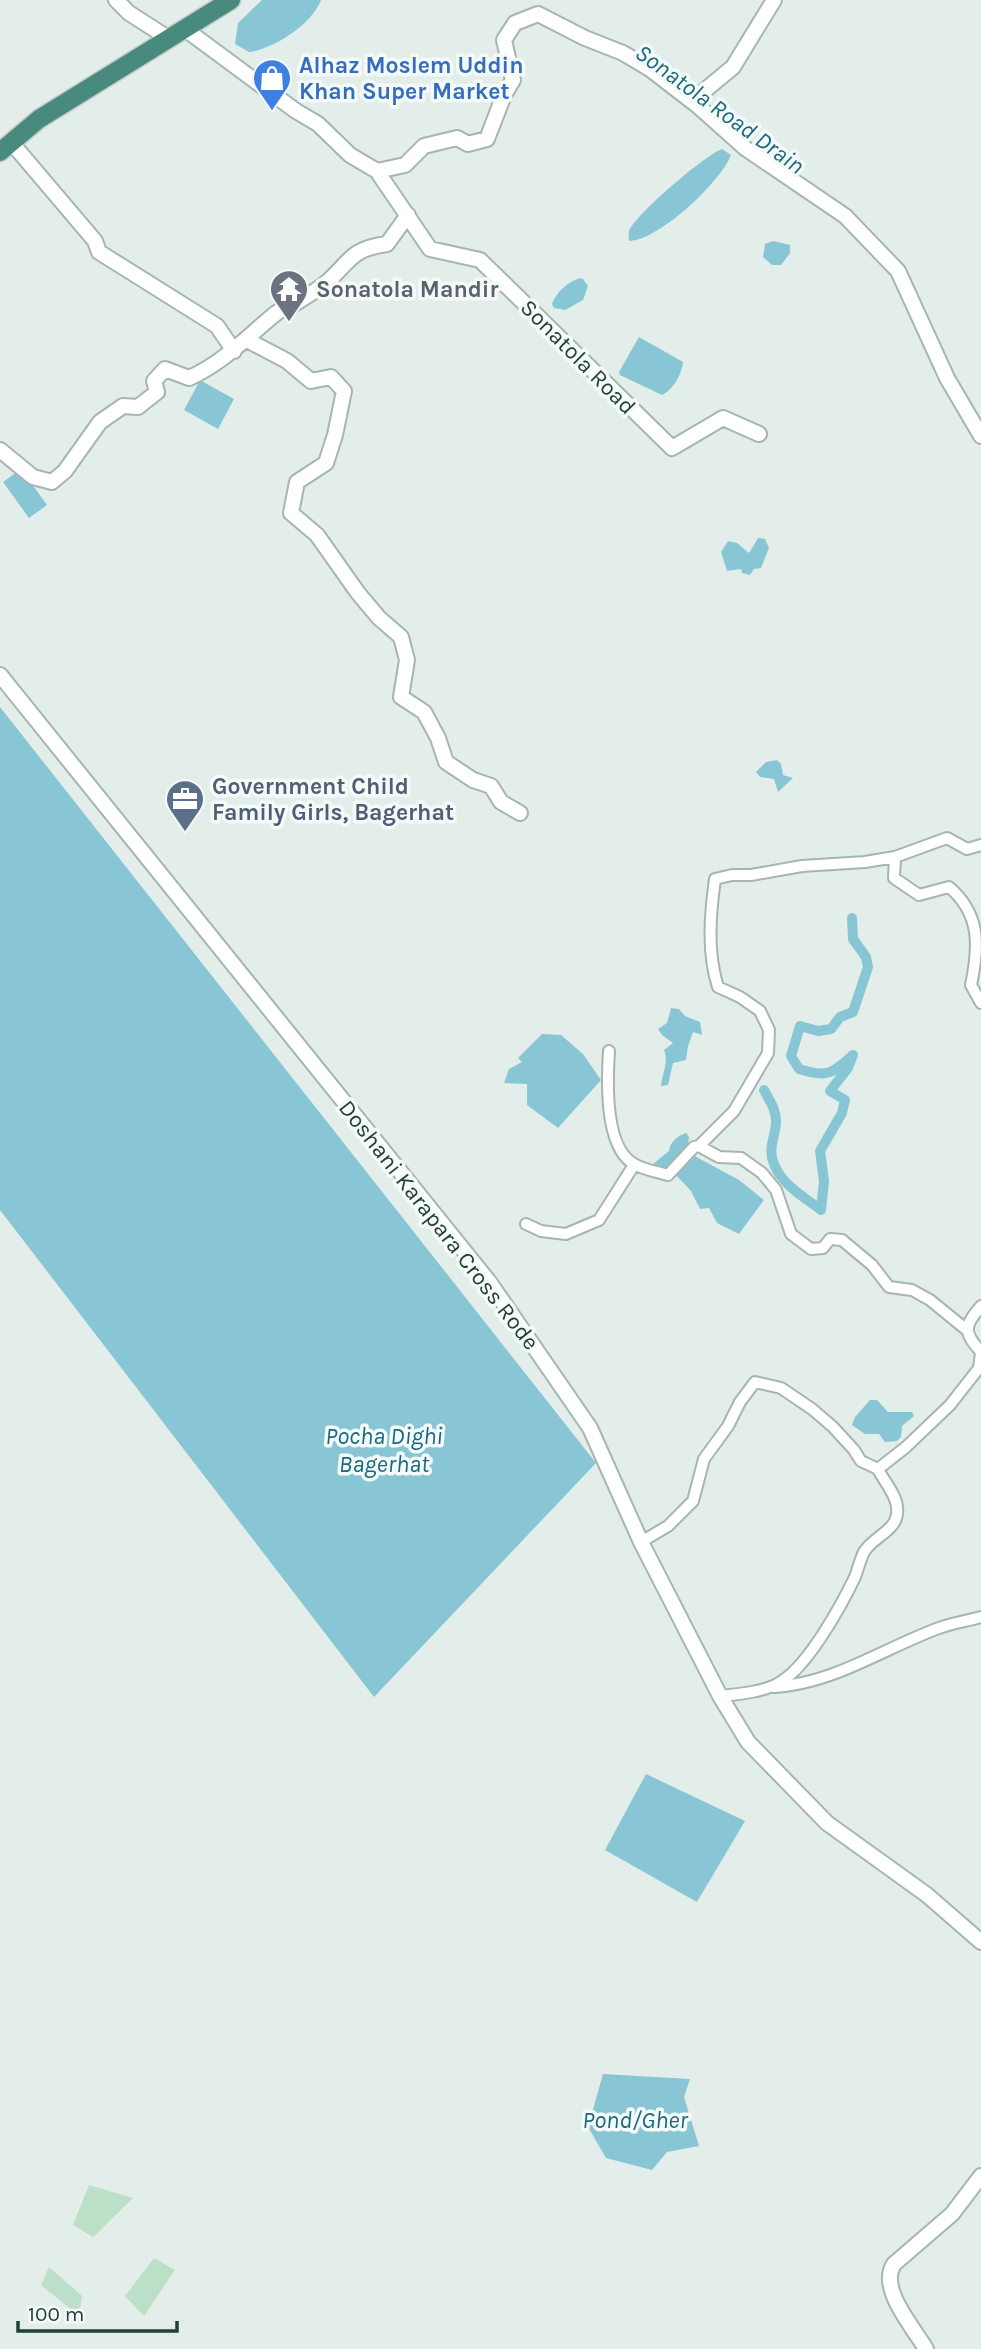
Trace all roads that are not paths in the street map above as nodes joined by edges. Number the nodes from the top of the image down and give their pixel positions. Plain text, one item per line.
1 (116, 0) edge
2 (231, 0) edge
3 (774, 0) edge
4 (185, 29) junction
5 (168, 38) junction
6 (692, 101) junction
7 (6, 147) edge
8 (377, 172) junction
9 (408, 215) junction
10 (247, 340) junction
11 (233, 351) junction
12 (759, 434) dead end
13 (981, 436) edge
14 (0, 450) edge
15 (0, 675) edge
16 (520, 813) dead end
17 (981, 845) edge
18 (895, 857) junction
19 (981, 1003) edge
20 (609, 1051) dead end
21 (699, 1146) junction
22 (634, 1165) junction
23 (526, 1224) dead end
24 (981, 1306) edge
25 (968, 1331) junction
26 (981, 1352) edge
27 (878, 1469) junction
28 (641, 1542) junction
29 (981, 1617) edge
30 (768, 1687) junction
31 (720, 1696) junction
32 (981, 1942) edge
33 (981, 2176) edge
34 (926, 2349) edge

1 - 5 street
2 - 4 highway
3 - 6 street
4 - 5 highway
4 - 8 street
5 - 7 highway
6 - 8 street
6 - 13 street
7 - 11 street
8 - 9 street, Sonatola Road
9 - 10 street
9 - 12 street, Sonatola Road
10 - 11 street
10 - 16 street
11 - 14 street
15 - 28 street, Doshani Karapara Cross Rode
17 - 18 street
18 - 19 street
18 - 21 street
20 - 22 street
21 - 22 street
21 - 25 street
22 - 23 street
24 - 25 street
25 - 26 street
26 - 27 street
27 - 28 street
27 - 30 street
28 - 31 street, Doshani Karapara Cross Rode
29 - 30 street
30 - 31 street
31 - 32 street, Doshani Karapara Cross Rode
33 - 34 street

